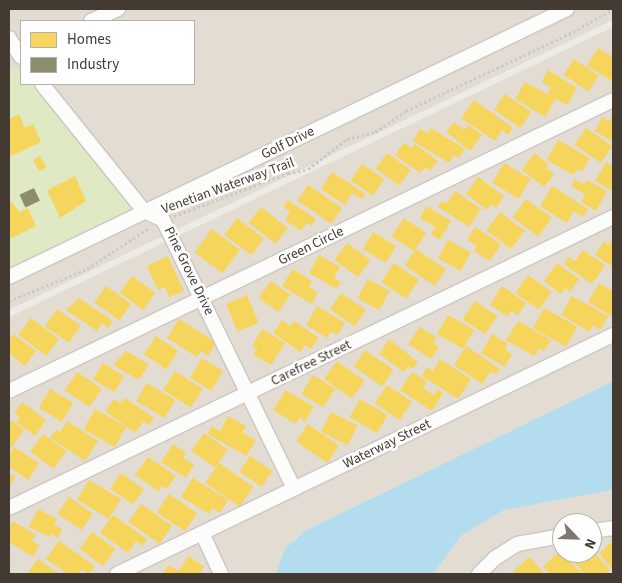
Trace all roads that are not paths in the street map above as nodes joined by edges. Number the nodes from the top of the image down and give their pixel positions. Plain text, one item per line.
1 (118, 9) edge
2 (567, 9) edge
3 (93, 20) edge
4 (9, 38) edge
5 (18, 57) edge
6 (43, 85) edge
7 (613, 100) edge
8 (144, 211) junction
9 (613, 217) edge
10 (9, 277) edge
11 (202, 298) junction
12 (613, 335) edge
13 (9, 391) edge
14 (248, 393) junction
15 (294, 489) junction
16 (9, 508) edge
17 (202, 533) junction
18 (552, 538) edge
19 (117, 574) edge
20 (221, 574) edge
21 (480, 574) edge

1 - 3 street
2 - 8 street, Golf Drive
4 - 5 street
6 - 8 street, Pine Grove Drive
7 - 11 street, Green Circle
8 - 10 street, Golf Drive
8 - 11 street, Pine Grove Drive
9 - 14 street, Carefree Street
11 - 13 street, Green Circle
11 - 14 street, Pine Grove Drive
12 - 15 street, Waterway Street
14 - 15 street, Pine Grove Drive
14 - 16 street, Carefree Street
15 - 17 street, Waterway Street
17 - 19 street, Waterway Street
17 - 20 street
18 - 21 street

